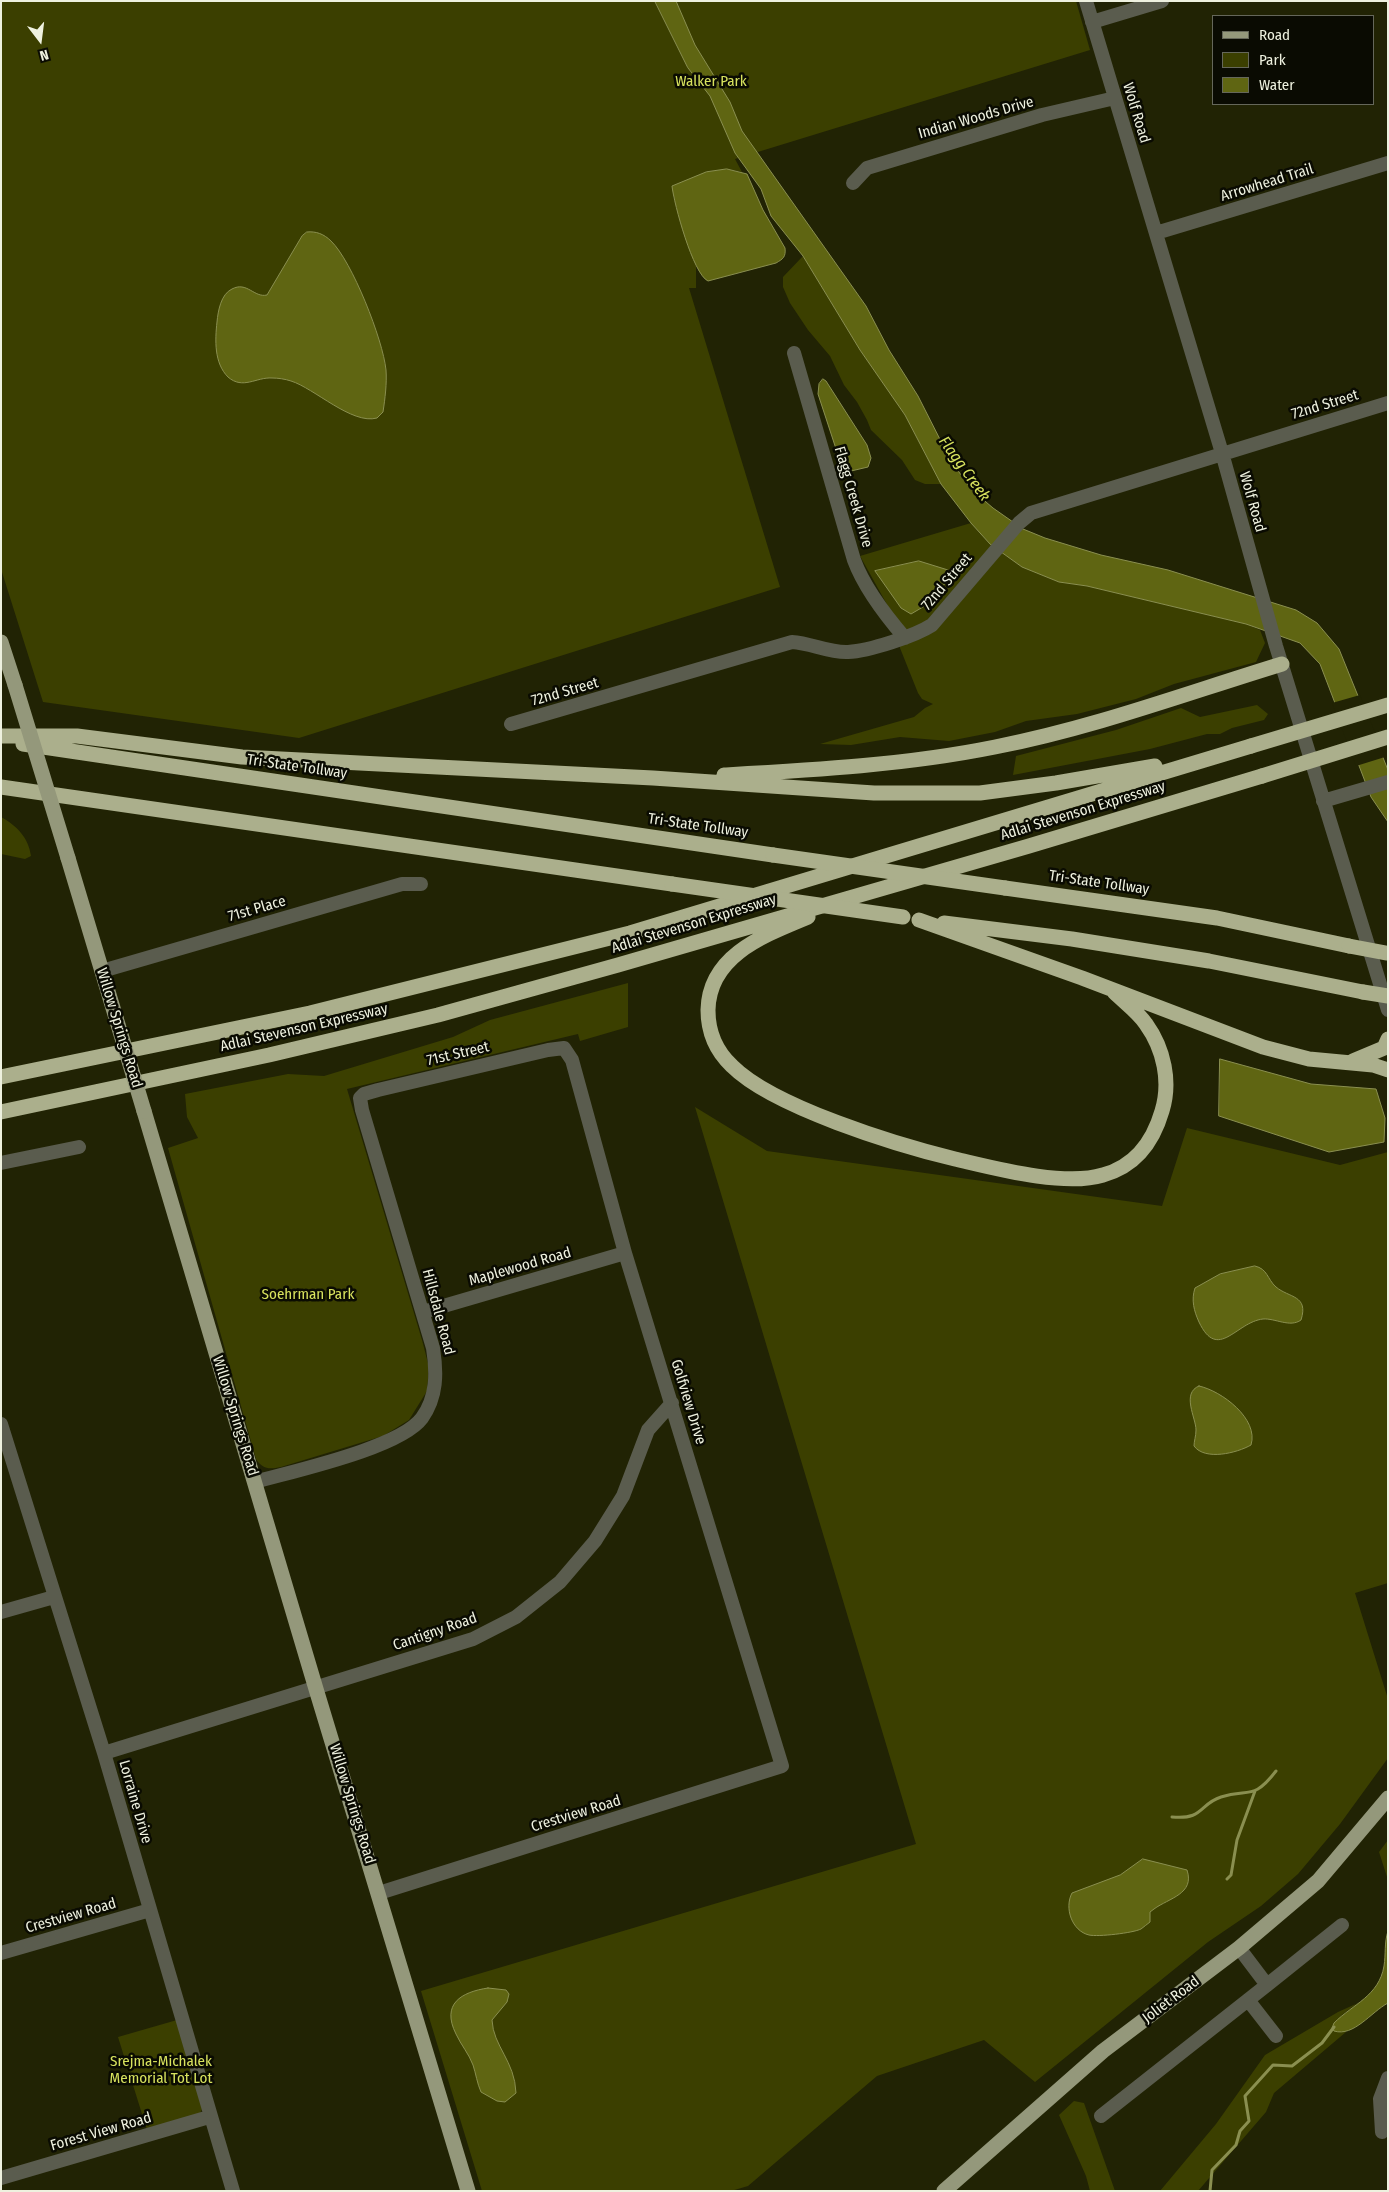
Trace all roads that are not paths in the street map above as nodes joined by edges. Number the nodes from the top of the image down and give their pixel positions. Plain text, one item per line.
1 (1086, 1) edge
2 (1162, 1) edge
3 (1092, 22) junction
4 (1115, 98) junction
5 (1388, 163) edge
6 (853, 183) dead end
7 (1156, 233) junction
8 (794, 352) dead end
9 (1388, 403) edge
10 (1222, 454) junction
11 (905, 638) junction
12 (1, 642) edge
13 (1282, 664) junction
14 (1388, 705) edge
15 (511, 724) dead end
16 (1, 736) edge
17 (1388, 737) edge
18 (1, 741) edge
19 (1223, 754) junction
20 (653, 778) junction
21 (1388, 782) edge
22 (1, 787) edge
23 (1323, 801) junction
24 (421, 884) dead end
25 (881, 888) junction
26 (919, 920) junction
27 (1387, 953) edge
28 (102, 971) junction
29 (1114, 992) junction
30 (1388, 996) edge
31 (1388, 1010) edge
32 (1388, 1039) edge
33 (564, 1048) joint
34 (1350, 1063) junction
35 (1388, 1070) edge
36 (1, 1077) edge
37 (360, 1098) joint
38 (1, 1112) edge
39 (79, 1147) dead end
40 (1, 1163) edge
41 (625, 1253) junction
42 (423, 1312) junction
43 (672, 1403) junction
44 (1, 1424) edge
45 (255, 1482) junction
46 (54, 1597) junction
47 (1, 1612) edge
48 (316, 1689) junction
49 (104, 1754) junction
50 (782, 1766) joint
51 (1388, 1798) edge
52 (379, 1893) junction
53 (150, 1910) junction
54 (1342, 1925) dead end
55 (1239, 1948) junction
56 (1, 1953) edge
57 (1267, 1985) junction
58 (1248, 2000) junction
59 (1276, 2036) dead end
60 (1388, 2078) edge
61 (1101, 2116) dead end
62 (209, 2117) junction
63 (1382, 2132) dead end
64 (1, 2178) edge
65 (233, 2191) edge
66 (468, 2191) edge
67 (944, 2191) edge

1 - 3 street, Wolf Road
2 - 3 street
3 - 4 street, Wolf Road
4 - 6 street, Indian Woods Drive
4 - 7 street, Wolf Road
5 - 7 street, Arrowhead Trail
7 - 10 street, Wolf Road
8 - 11 street, Flagg Creek Drive
9 - 10 street, 72nd Street
10 - 11 street, 72nd Street
10 - 13 street, Wolf Road
11 - 15 street, 72nd Street
12 - 28 main road, Willow Springs Road, bridge
13 - 20 highway
13 - 23 street, Wolf Road
14 - 19 highway, Adlai Stevenson Expressway, bridge
16 - 20 highway
17 - 25 highway, Adlai Stevenson Expressway, bridge
18 - 27 highway, Tri-State Tollway, bridge
19 - 20 highway
19 - 36 highway, Adlai Stevenson Expressway
21 - 23 street
22 - 26 highway, bridge
23 - 31 street, Wolf Road
24 - 28 street, 71st Place
25 - 29 highway
25 - 38 highway, Adlai Stevenson Expressway
26 - 29 highway
26 - 30 highway, bridge
28 - 45 main road, Willow Springs Road, bridge
29 - 34 highway
32 - 34 highway
33 - 37 street, 71st Street
33 - 41 street, Golfview Drive
34 - 35 highway
37 - 42 street, Hillsdale Road
39 - 40 street
41 - 42 street, Maplewood Road
41 - 43 street, Golfview Drive
42 - 45 street, Hillsdale Road
43 - 48 street, Cantigny Road
43 - 50 street, Golfview Drive
44 - 46 street, Lorraine Drive
45 - 48 main road, Willow Springs Road
46 - 47 street
46 - 49 street, Lorraine Drive
48 - 49 street, Cantigny Road
48 - 52 main road, Willow Springs Road
49 - 53 street, Lorraine Drive
50 - 52 street, Crestview Road
51 - 55 main road, Joliet Road
52 - 66 main road, Willow Springs Road
53 - 56 street, Crestview Road
53 - 62 street, Lorraine Drive
54 - 57 street
55 - 57 street
55 - 67 main road, Joliet Road
57 - 58 street
58 - 59 street
58 - 61 street
60 - 63 street
62 - 64 street, Forest View Road
62 - 65 street, Lorraine Drive

